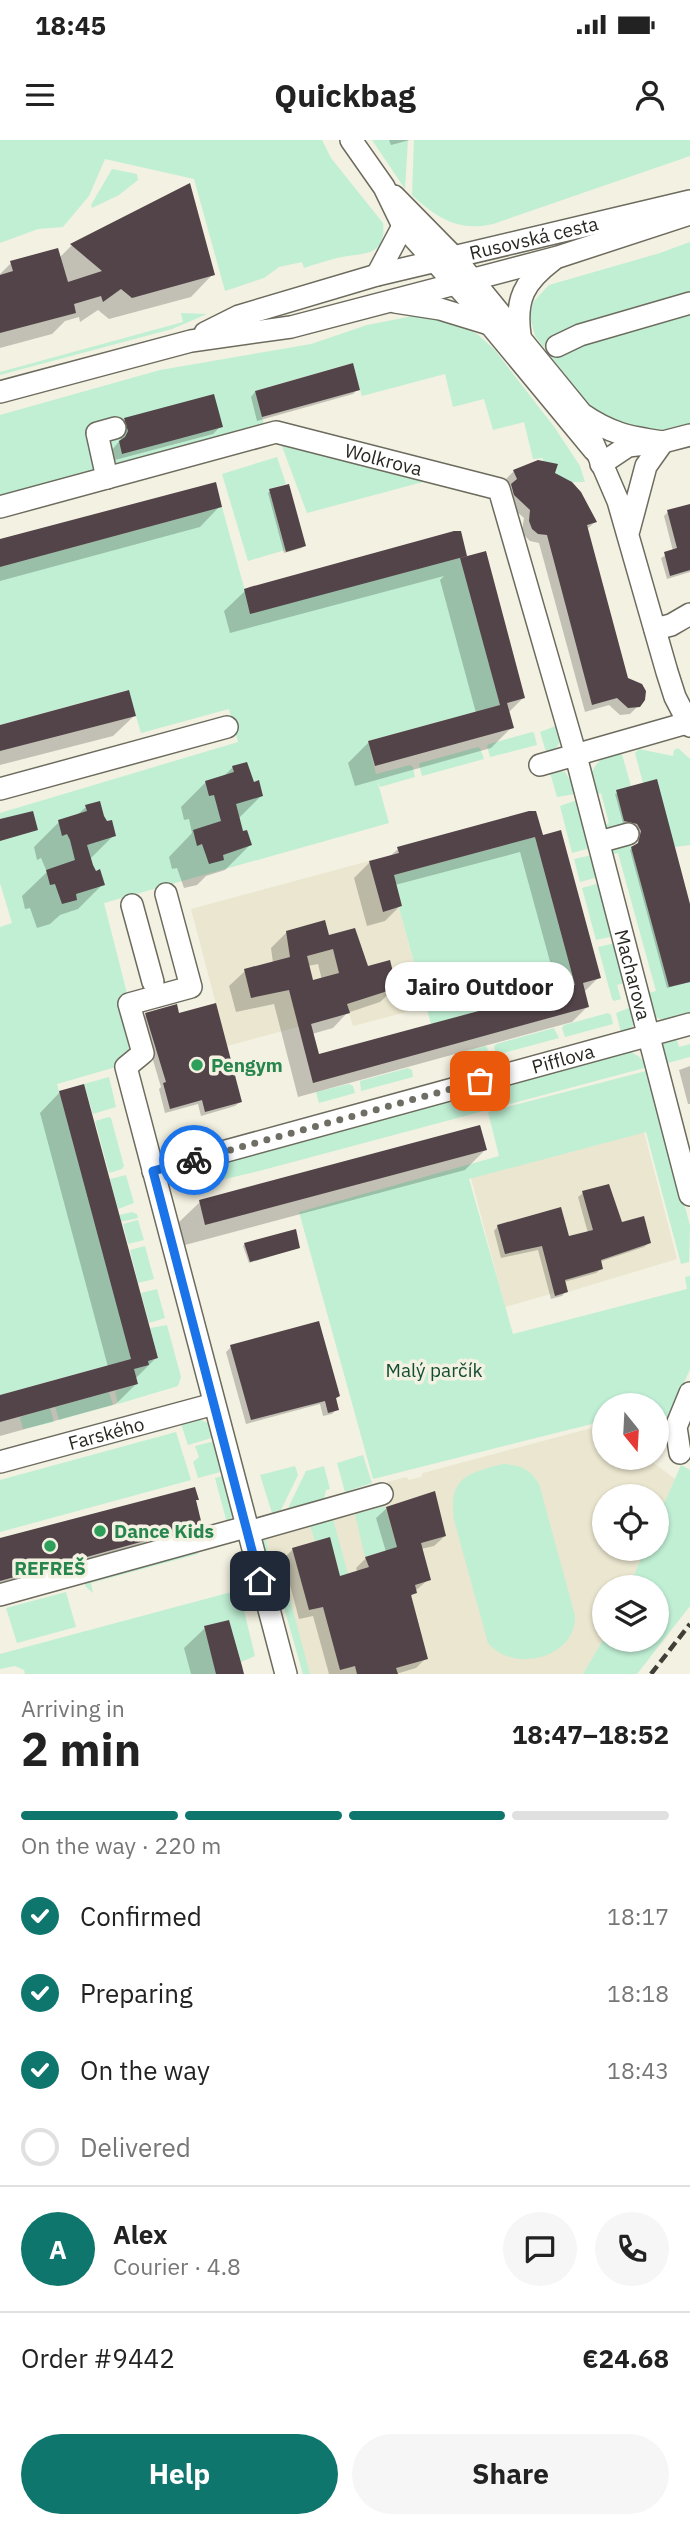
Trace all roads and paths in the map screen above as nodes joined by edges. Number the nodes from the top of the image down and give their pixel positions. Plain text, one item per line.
1 (351, 140) edge
2 (384, 187) junction
3 (690, 201) edge
4 (690, 214) edge
5 (403, 226) junction
6 (501, 246) junction
7 (558, 257) junction
8 (443, 258) junction
9 (377, 275) junction
10 (465, 287) junction
11 (386, 301) junction
12 (690, 303) edge
13 (490, 324) junction
14 (520, 335) junction
15 (191, 341) junction
16 (557, 346) dead end
17 (0, 392) edge
18 (582, 414) junction
19 (115, 428) dead end
20 (689, 438) edge
21 (663, 442) junction
22 (598, 457) junction
23 (107, 478) junction
24 (0, 507) edge
25 (628, 532) junction
26 (690, 614) edge
27 (655, 629) junction
28 (689, 724) edge
29 (227, 727) dead end
30 (576, 756) junction
31 (540, 765) dead end
32 (0, 789) edge
33 (628, 834) dead end
34 (599, 842) junction
35 (166, 894) dead end
36 (132, 905) dead end
37 (178, 938) junction
38 (143, 947) junction
39 (153, 982) dead end
40 (690, 1024) edge
41 (649, 1035) junction
42 (153, 1171) junction
43 (690, 1195) edge
44 (690, 1393) edge
45 (214, 1404) junction
46 (680, 1453) dead end
47 (0, 1462) edge
48 (382, 1494) dead end
49 (247, 1530) junction
50 (0, 1595) edge
51 (286, 1674) edge

1 - 2 street
2 - 5 street
2 - 8 street
3 - 6 street, Rusovská cesta
4 - 7 street, Rusovská cesta
5 - 8 street
5 - 9 street
6 - 8 street, Rusovská cesta
6 - 10 street
7 - 10 street, Rusovská cesta
7 - 14 street, Rusovská cesta
8 - 9 street, Rusovská cesta
8 - 10 street
9 - 15 street, Rusovská cesta
10 - 11 street, Rusovská cesta
10 - 13 street
10 - 14 street
11 - 13 street, Rusovská cesta
11 - 15 street, Rusovská cesta
12 - 16 street
13 - 22 street
14 - 18 street
15 - 17 street, Rusovská cesta
18 - 21 street
18 - 22 street
19 - 23 street
20 - 21 street
21 - 22 street
21 - 25 street
22 - 25 street
23 - 24 street, Wolkrova
23 - 30 street, Wolkrova
25 - 27 street
26 - 27 street
27 - 28 street
28 - 30 street
29 - 32 street
30 - 31 street
30 - 34 street, Macharova
33 - 34 street
34 - 41 street, Macharova
35 - 37 street
36 - 38 street
37 - 38 street
37 - 42 street
38 - 39 street
40 - 41 street, Pifflova
41 - 42 street, Pifflova
41 - 43 street, Macharova
42 - 45 street
44 - 46 street
45 - 47 street, Farského
45 - 49 street
48 - 49 street
49 - 50 street
49 - 51 street

